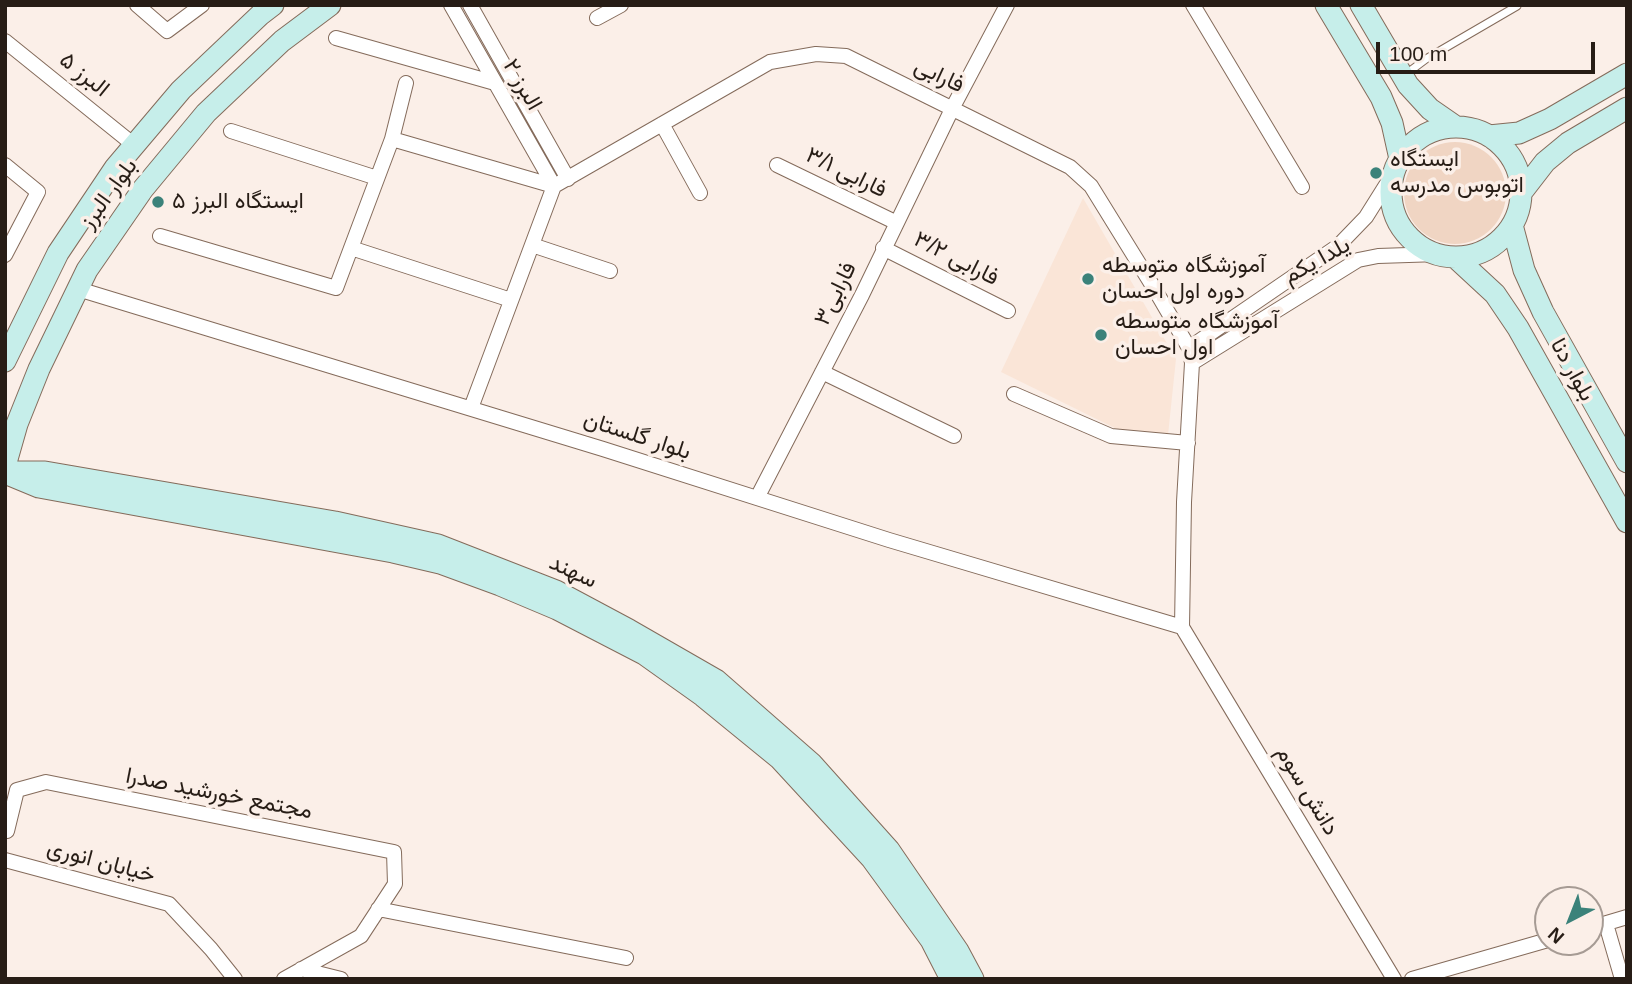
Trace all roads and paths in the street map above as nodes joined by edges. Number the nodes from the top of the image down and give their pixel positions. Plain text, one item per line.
1 (137, 5) edge
2 (202, 5) edge
3 (273, 5) edge
4 (330, 5) edge
5 (451, 5) edge
6 (470, 5) edge
7 (621, 5) edge
8 (1007, 5) edge
9 (1193, 5) edge
10 (1326, 5) edge
11 (1361, 5) edge
12 (1517, 6) edge
13 (597, 18) dead end
14 (336, 38) dead end
15 (5, 41) edge
16 (1627, 74) edge
17 (1403, 76) junction
18 (406, 83) dead end
19 (495, 83) junction
20 (953, 107) junction
21 (1627, 108) edge
22 (662, 124) junction
23 (1456, 127) junction
24 (231, 131) dead end
25 (1489, 136) junction
26 (392, 139) junction
27 (134, 145) junction
28 (777, 165) dead end
29 (5, 166) edge
30 (1396, 167) junction
31 (377, 178) junction
32 (568, 178) junction
33 (554, 186) junction
34 (1302, 187) dead end
35 (700, 193) dead end
36 (1521, 193) junction
37 (895, 222) junction
38 (1512, 225) junction
39 (160, 236) dead end
40 (532, 245) junction
41 (351, 248) junction
42 (883, 248) junction
43 (5, 255) edge
44 (1447, 255) junction
45 (610, 271) dead end
46 (78, 289) junction
47 (512, 300) junction
48 (1007, 311) dead end
49 (1189, 348) junction
50 (5, 361) edge
51 (1192, 363) junction
52 (822, 372) junction
53 (1014, 394) dead end
54 (471, 408) junction
55 (954, 436) dead end
56 (1188, 443) junction
57 (1627, 462) edge
58 (5, 466) edge
59 (5, 472) edge
60 (757, 498) junction
61 (1627, 522) edge
62 (1182, 627) junction
63 (8, 831) dead end
64 (5, 860) edge
65 (378, 909) junction
66 (1627, 917) edge
67 (1606, 924) joint
68 (1534, 944) edge
69 (626, 958) dead end
70 (301, 969) junction
71 (235, 979) edge
72 (284, 979) edge
73 (341, 979) edge
74 (951, 979) edge
75 (973, 979) edge
76 (1394, 979) edge
77 (1412, 979) edge
78 (1622, 979) edge

1 - 2 street
3 - 27 street, بلوار البرز
4 - 46 street, بلوار البرز
5 - 19 street, البرز ۲
6 - 32 street, البرز ۲
7 - 13 street
8 - 20 street, فارابی۳
9 - 34 street
10 - 30 street
11 - 17 street
12 - 17 lane
14 - 19 street
15 - 27 street, البرز ۵
16 - 25 street
17 - 23 street
18 - 26 street
19 - 33 street, البرز ۲
20 - 22 street, فارابی
20 - 37 street, فارابی۳
20 - 49 street, فارابی
21 - 36 street
22 - 32 street, فارابی
22 - 35 street
23 - 25 street
23 - 30 street
24 - 31 street
25 - 36 street
26 - 31 street
26 - 33 street
27 - 50 street, بلوار البرز
28 - 37 street, فارابی ۳/۱
29 - 43 street
30 - 44 street
30 - 49 street, یلدا یکم
31 - 41 street
32 - 33 street, فارابی
33 - 40 street
36 - 38 street
37 - 42 street, فارابی۳
38 - 44 street
38 - 57 street, بلوار دنا
39 - 41 street
40 - 45 street
40 - 47 street
41 - 47 street
42 - 48 street, فارابی ۳/۲
42 - 52 street, فارابی۳
44 - 51 street, یلدا یکم
44 - 61 street, بلوار دنا
46 - 54 street, بلوار گلستان
46 - 58 street, بلوار البرز
47 - 54 street
49 - 51 street, فارابی
51 - 56 street, فارابی
52 - 55 street
52 - 60 street, فارابی۳
53 - 56 street
54 - 60 street, بلوار گلستان
56 - 62 street, فارابی
59 - 74 street, سهند
59 - 75 street, سهند
60 - 62 street, بلوار گلستان
62 - 76 street, دانش سوم
63 - 65 street, مجتمع خورشید صدرا
64 - 71 street, خیابان انوری
65 - 69 street
65 - 70 street, مجتمع خورشید صدرا
66 - 67 street
67 - 78 street
68 - 77 street
70 - 72 street, مجتمع خورشید صدرا
70 - 73 street

